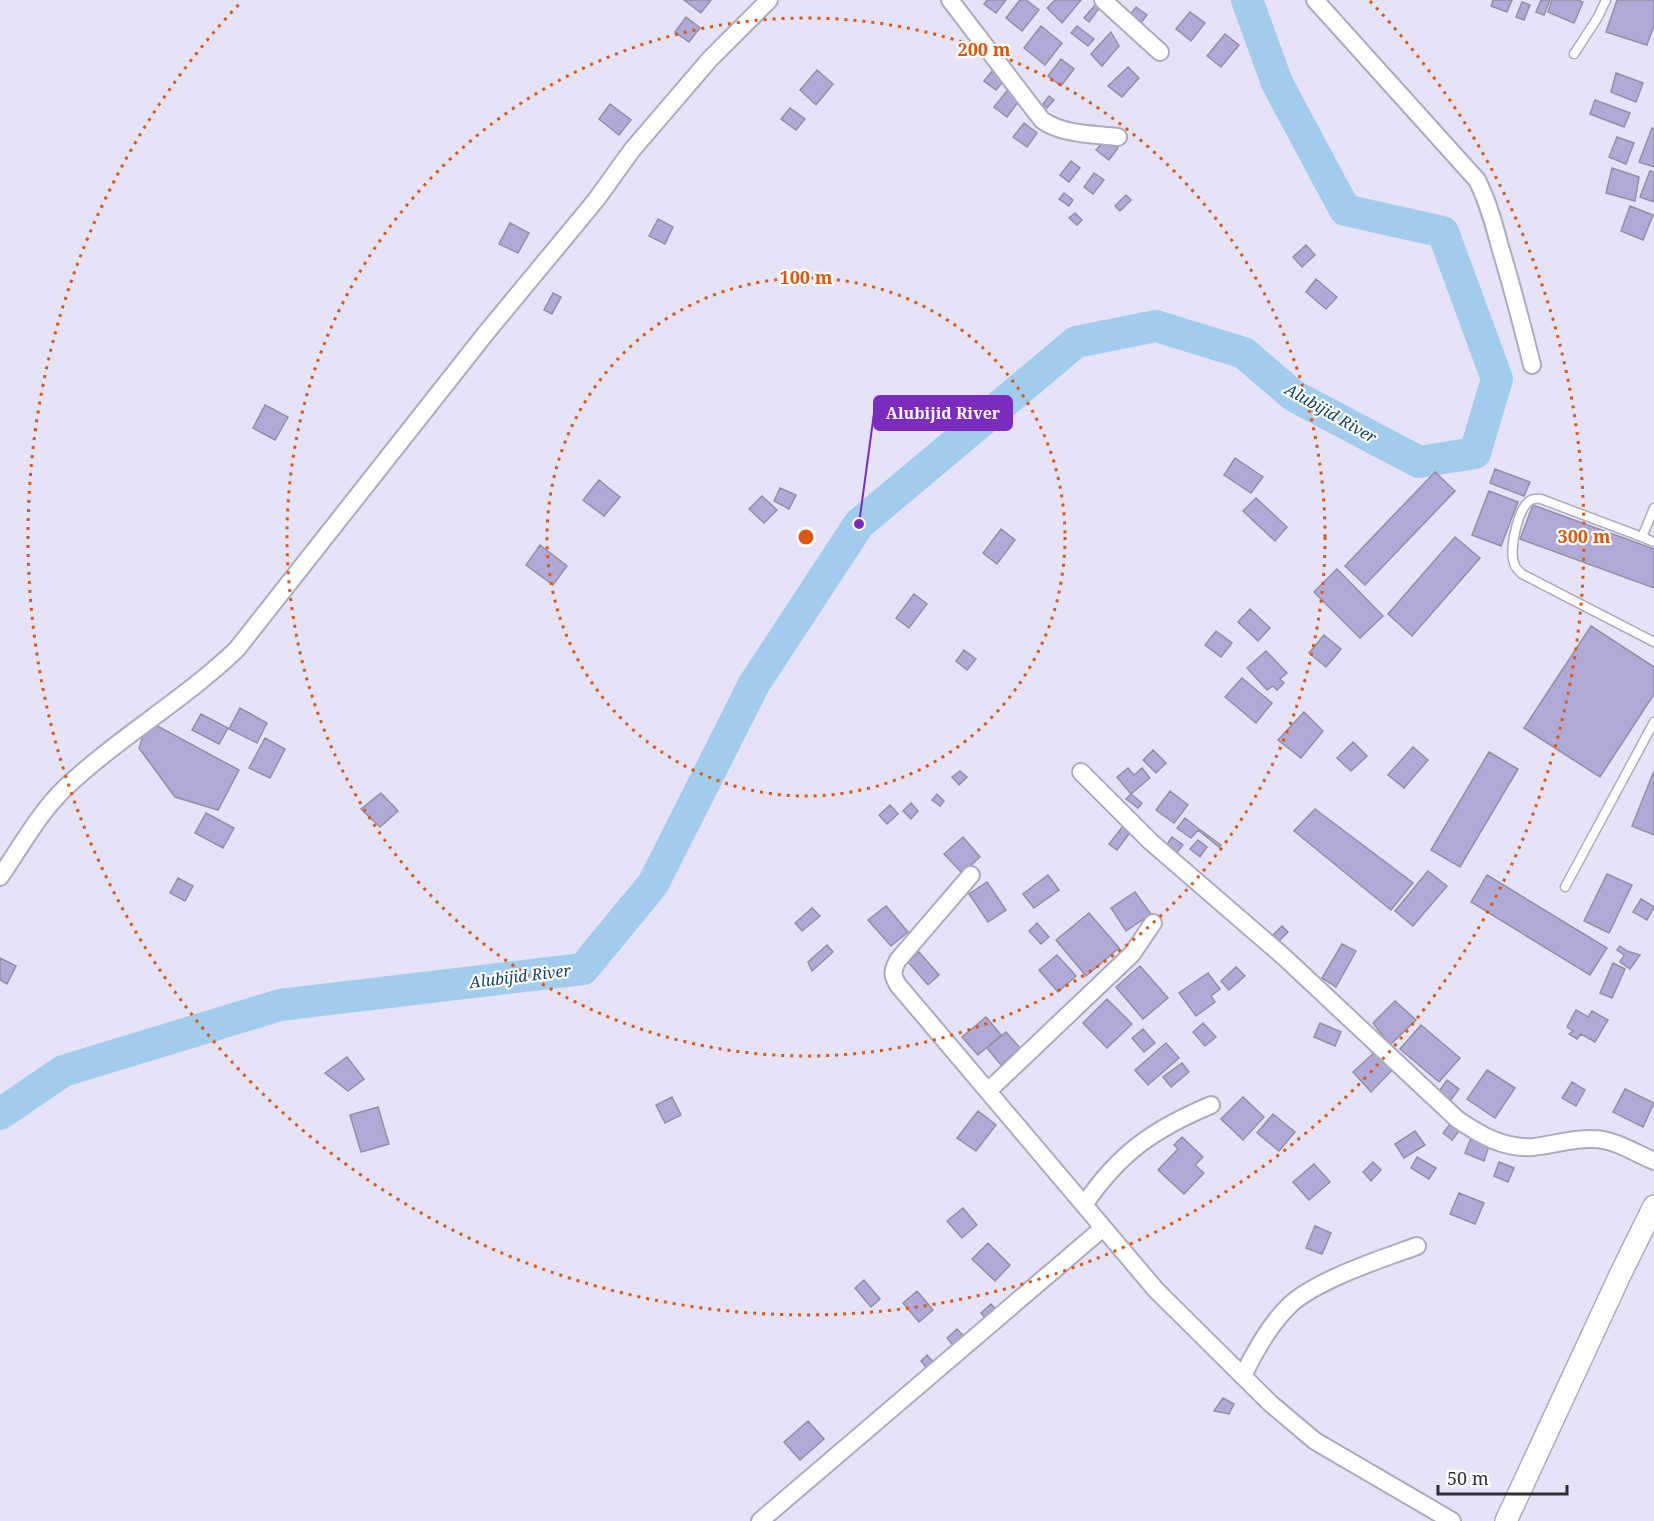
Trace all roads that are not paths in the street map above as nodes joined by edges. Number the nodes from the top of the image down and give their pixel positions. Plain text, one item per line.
1 (769, 0) edge
2 (950, 0) edge
3 (1103, 0) edge
4 (1315, 0) edge
5 (1606, 0) edge
6 (1160, 52) dead end
7 (1574, 54) dead end
8 (1118, 137) dead end
9 (1532, 365) dead end
10 (1654, 508) edge
11 (1642, 537) junction
12 (1654, 542) edge
13 (1654, 642) edge
14 (1654, 722) edge
15 (1081, 772) dead end
16 (971, 875) dead end
17 (0, 877) edge
18 (1565, 887) dead end
19 (1153, 923) dead end
20 (988, 1091) junction
21 (1211, 1106) dead end
22 (1654, 1161) edge
23 (1084, 1206) junction
24 (1654, 1206) edge
25 (1103, 1228) junction
26 (1417, 1246) dead end
27 (1243, 1376) junction
28 (759, 1521) edge
29 (1452, 1521) edge
30 (1506, 1521) edge

1 - 17 street
2 - 8 street
3 - 6 street
4 - 9 street
5 - 7 lane
10 - 11 lane
11 - 12 lane
11 - 13 lane
14 - 18 lane
15 - 22 street
16 - 20 street
19 - 20 street
20 - 23 street
21 - 23 street
23 - 25 street
24 - 30 street
25 - 27 street
25 - 28 street
26 - 27 street
27 - 29 street

